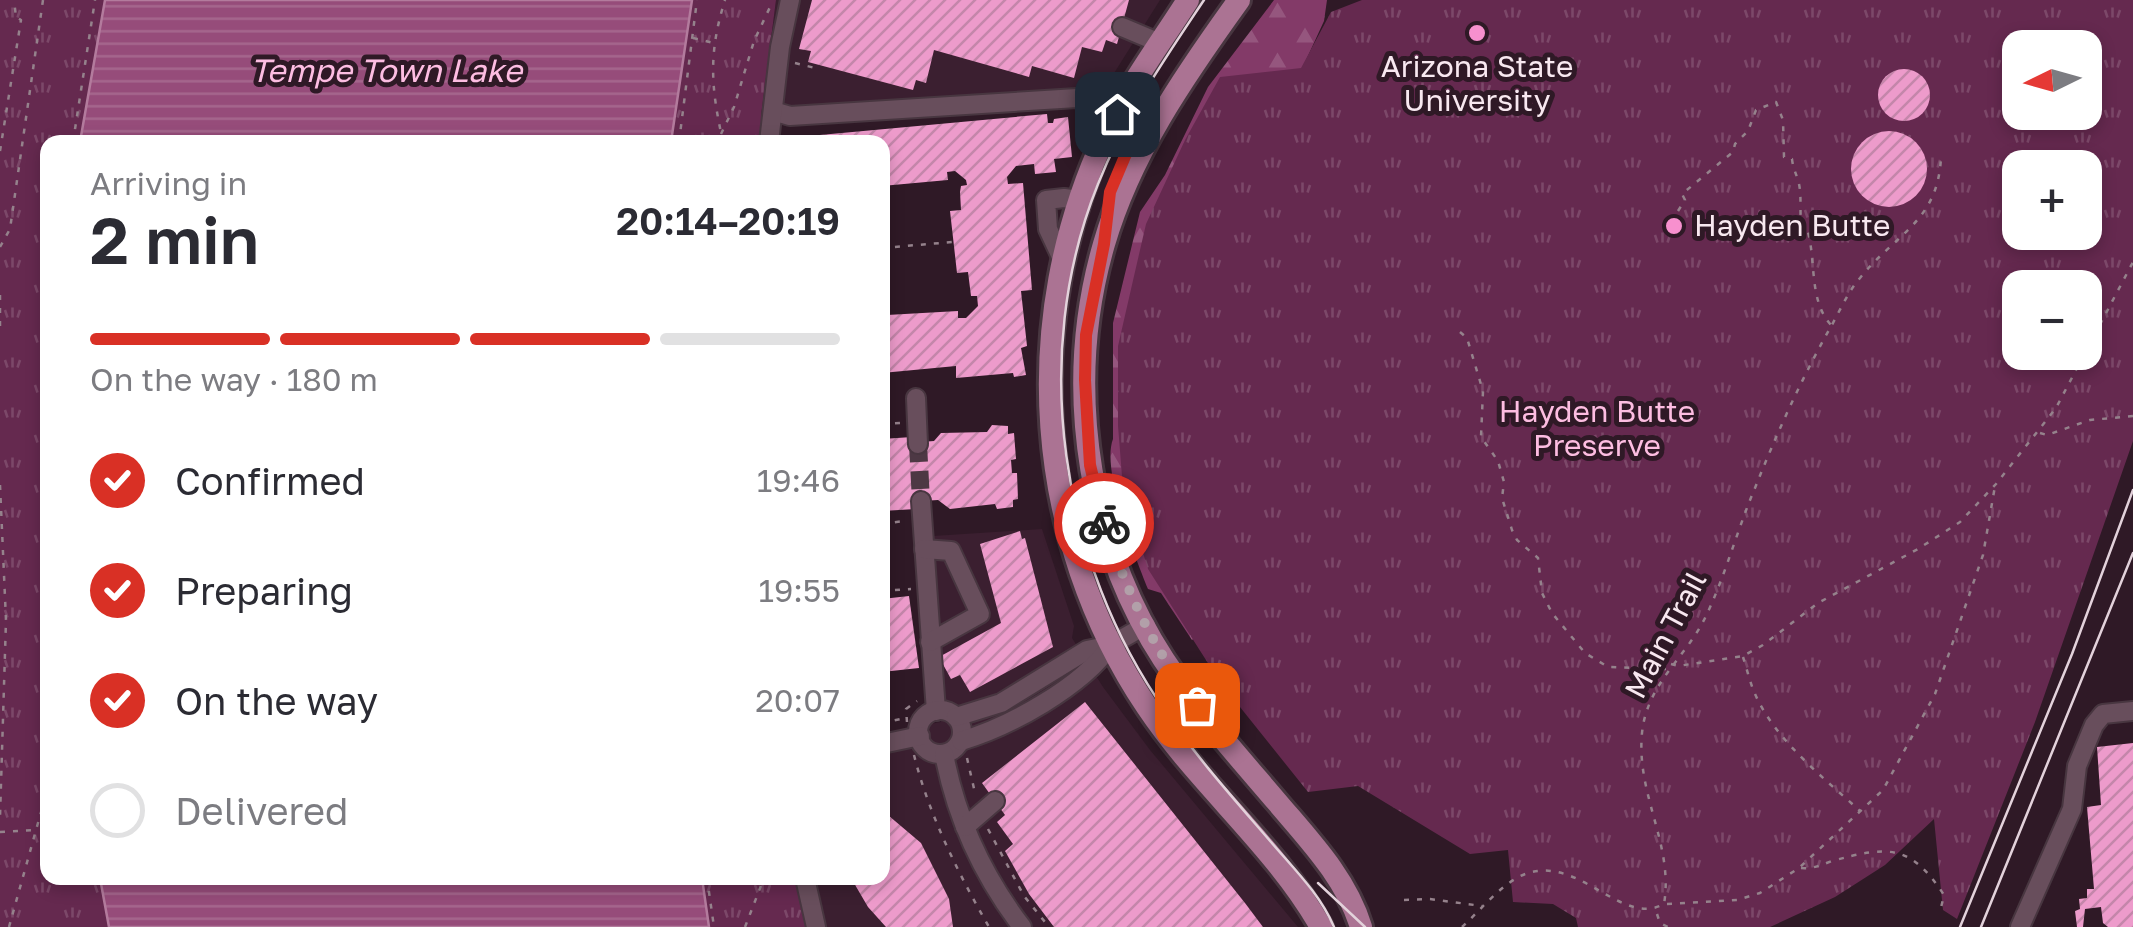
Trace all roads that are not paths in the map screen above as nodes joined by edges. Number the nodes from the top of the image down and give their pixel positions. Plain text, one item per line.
1 (790, 0) edge
2 (1188, 0) edge
3 (1239, 0) edge
4 (1122, 26) dead end
5 (1160, 43) junction
6 (1189, 70) junction
7 (773, 111) junction
8 (1117, 114) junction
9 (770, 135) edge
10 (1104, 244) junction
11 (916, 398) dead end
12 (918, 444) tunnel mouth
13 (920, 501) tunnel mouth
14 (924, 549) junction
15 (1146, 625) junction
16 (930, 642) junction
17 (1111, 645) junction
18 (936, 711) junction
19 (2133, 712) edge
20 (956, 717) junction
21 (915, 737) junction
22 (890, 742) edge
23 (964, 748) junction
24 (944, 754) junction
25 (988, 807) road end
26 (965, 827) junction
27 (806, 885) edge
28 (816, 927) edge
29 (1022, 927) edge
30 (1321, 927) edge
31 (1361, 927) edge
32 (2020, 927) edge

1 - 7 lane
2 - 5 main road
3 - 6 main road
4 - 5 lane
5 - 8 main road
6 - 8 main road
6 - 10 main road
7 - 8 lane
7 - 9 lane
8 - 10 main road
8 - 17 main road
10 - 15 main road
11 - 12 lane
13 - 14 lane
14 - 16 lane
14 - 16 lane
15 - 17 lane
15 - 31 main road
16 - 18 lane
17 - 20 lane
17 - 23 lane
17 - 30 main road
18 - 20 lane
18 - 21 lane
19 - 32 lane
20 - 23 lane
21 - 22 lane
21 - 24 lane
23 - 24 lane
24 - 26 lane
25 - 26 lane
26 - 29 lane
27 - 28 lane

